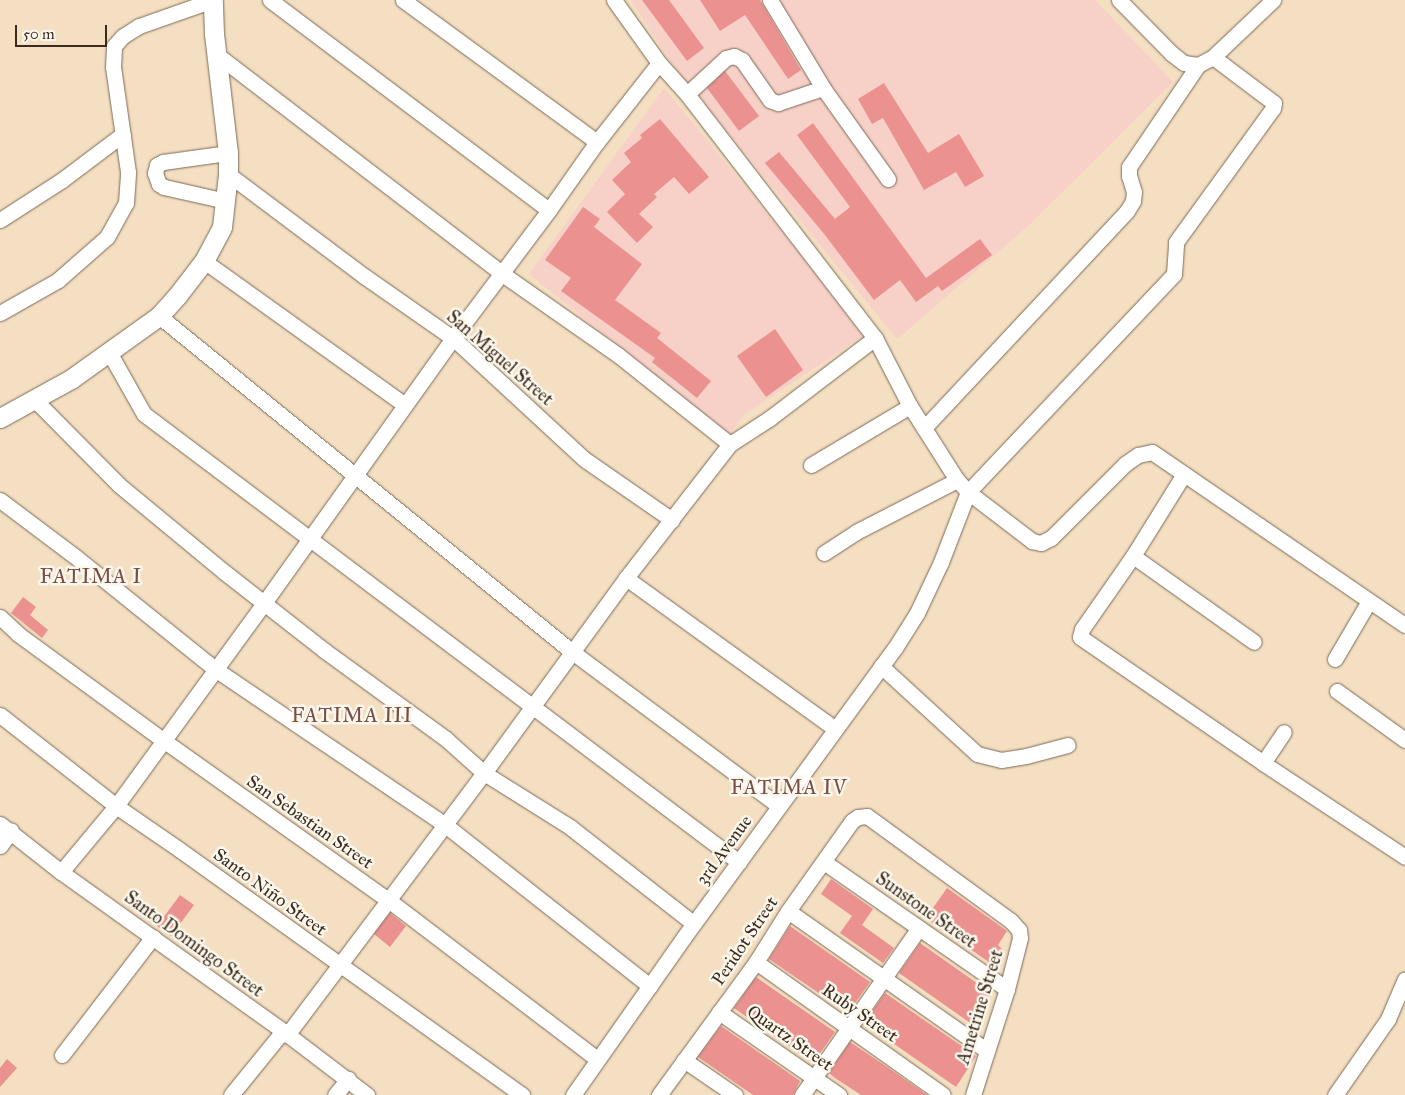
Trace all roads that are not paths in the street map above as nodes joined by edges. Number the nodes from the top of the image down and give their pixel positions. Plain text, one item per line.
1 (213, 0) edge
2 (270, 0) edge
3 (403, 0) edge
4 (614, 0) edge
5 (770, 0) edge
6 (1119, 0) edge
7 (1271, 1) edge
8 (216, 54) junction
9 (1213, 57) junction
10 (659, 63) junction
11 (1198, 65) junction
12 (823, 88) junction
13 (687, 94) junction
14 (123, 134) junction
15 (597, 142) junction
16 (228, 152) junction
17 (228, 174) junction
18 (888, 179) dead end
19 (226, 201) junction
20 (549, 210) junction
21 (0, 220) edge
22 (204, 261) junction
23 (501, 273) junction
24 (0, 313) edge
25 (159, 316) junction
26 (453, 338) junction
27 (875, 338) junction
28 (109, 352) junction
29 (34, 399) junction
30 (405, 405) junction
31 (910, 406) junction
32 (0, 418) edge
33 (924, 428) junction
34 (730, 444) junction
35 (811, 465) dead end
36 (1184, 474) junction
37 (354, 476) junction
38 (957, 480) junction
39 (968, 492) junction
40 (0, 500) edge
41 (672, 520) junction
42 (309, 538) junction
43 (824, 553) dead end
44 (1133, 556) junction
45 (626, 578) junction
46 (1369, 601) junction
47 (264, 603) junction
48 (0, 617) edge
49 (1405, 625) edge
50 (1254, 642) dead end
51 (571, 651) junction
52 (1334, 659) dead end
53 (881, 666) junction
54 (215, 669) junction
55 (1337, 692) dead end
56 (532, 706) junction
57 (0, 715) edge
58 (835, 729) junction
59 (1284, 732) dead end
60 (163, 740) junction
61 (1405, 740) edge
62 (1068, 745) dead end
63 (1263, 763) junction
64 (484, 772) junction
65 (116, 806) junction
66 (779, 806) junction
67 (444, 824) junction
68 (5, 827) edge
69 (0, 846) edge
70 (1405, 857) edge
71 (739, 862) junction
72 (824, 862) junction
73 (61, 872) junction
74 (387, 899) junction
75 (788, 911) junction
76 (694, 924) junction
77 (919, 928) junction
78 (1019, 930) joint
79 (153, 937) junction
80 (756, 962) junction
81 (339, 966) junction
82 (883, 978) junction
83 (1405, 979) edge
84 (650, 986) junction
85 (1007, 989) junction
86 (719, 1012) junction
87 (848, 1028) junction
88 (285, 1033) junction
89 (987, 1051) junction
90 (62, 1055) dead end
91 (598, 1059) junction
92 (684, 1060) junction
93 (814, 1078) junction
94 (348, 1079) junction
95 (231, 1095) edge
96 (335, 1095) edge
97 (367, 1095) edge
98 (522, 1095) edge
99 (573, 1095) edge
100 (659, 1095) edge
101 (734, 1095) edge
102 (802, 1095) edge
103 (839, 1095) edge
104 (944, 1095) edge
105 (973, 1095) edge
106 (1335, 1095) edge

1 - 8 main road
1 - 14 street
2 - 20 street
3 - 15 street
4 - 10 street
5 - 12 street
6 - 11 street
7 - 9 street
8 - 16 main road
8 - 23 street
9 - 11 street
9 - 39 street
10 - 13 street
10 - 15 street
11 - 33 street
12 - 13 street
12 - 18 street
13 - 27 street
14 - 21 street
14 - 24 street
15 - 20 street
16 - 17 main road
16 - 19 street
17 - 19 main road
17 - 26 street, San Miguel Street
19 - 22 main road
20 - 23 street
22 - 25 main road
22 - 30 street
23 - 26 street
23 - 34 street
25 - 28 main road
25 - 37 street
26 - 30 street
26 - 41 street, San Miguel Street
27 - 31 street
27 - 34 street
28 - 29 main road
28 - 42 street
29 - 32 main road
29 - 47 street
30 - 37 street
31 - 33 street
31 - 35 street
33 - 38 street
34 - 41 street
36 - 39 street
36 - 44 street
36 - 46 street
37 - 42 street
37 - 51 street
38 - 39 street
38 - 43 street
39 - 53 street, 3rd Avenue
40 - 54 street
41 - 45 street
42 - 47 street
42 - 56 street
44 - 50 street
44 - 63 street
45 - 51 street
45 - 58 street
46 - 49 street
46 - 52 street
47 - 54 street
47 - 64 street
48 - 60 street, San Sebastian Street
51 - 56 street
51 - 66 street
53 - 58 street, 3rd Avenue
53 - 62 street
54 - 60 street
54 - 67 street
55 - 61 street
56 - 64 street
56 - 71 street
57 - 65 street, Santo Niño Street
58 - 66 street, 3rd Avenue
59 - 63 street
60 - 65 street
60 - 74 street, San Sebastian Street
63 - 70 street
64 - 67 street
64 - 76 street
65 - 73 street
65 - 81 street, Santo Niño Street
66 - 71 street, 3rd Avenue
67 - 74 street
67 - 84 street
68 - 69 street
68 - 73 street, Santo Domingo Street
71 - 76 street, 3rd Avenue
72 - 75 street, Peridot Street
72 - 77 street, Sunstone Street
72 - 78 street, Peridot Street
73 - 79 street, Santo Domingo Street
74 - 81 street
74 - 91 street, San Sebastian Street
75 - 80 street, Peridot Street
75 - 82 street
76 - 84 street, 3rd Avenue
77 - 82 street
77 - 85 street, Sunstone Street
78 - 85 street, Ametrine Street
79 - 88 street, Santo Domingo Street
79 - 90 street
80 - 86 street, Peridot Street
80 - 87 street, Ruby Street
81 - 88 street
81 - 98 street, Santo Niño Street
82 - 87 street
82 - 89 street
83 - 106 street
84 - 91 street, 3rd Avenue
85 - 89 street, Ametrine Street
86 - 92 street, Peridot Street
86 - 93 street, Quartz Street
87 - 93 street
87 - 104 street, Ruby Street
88 - 94 street, Santo Domingo Street
88 - 95 street
89 - 105 street, Ametrine Street
91 - 99 street, 3rd Avenue
92 - 100 street, Peridot Street
92 - 101 street
93 - 102 street
93 - 103 street, Quartz Street
94 - 96 street
94 - 97 street, Santo Domingo Street

